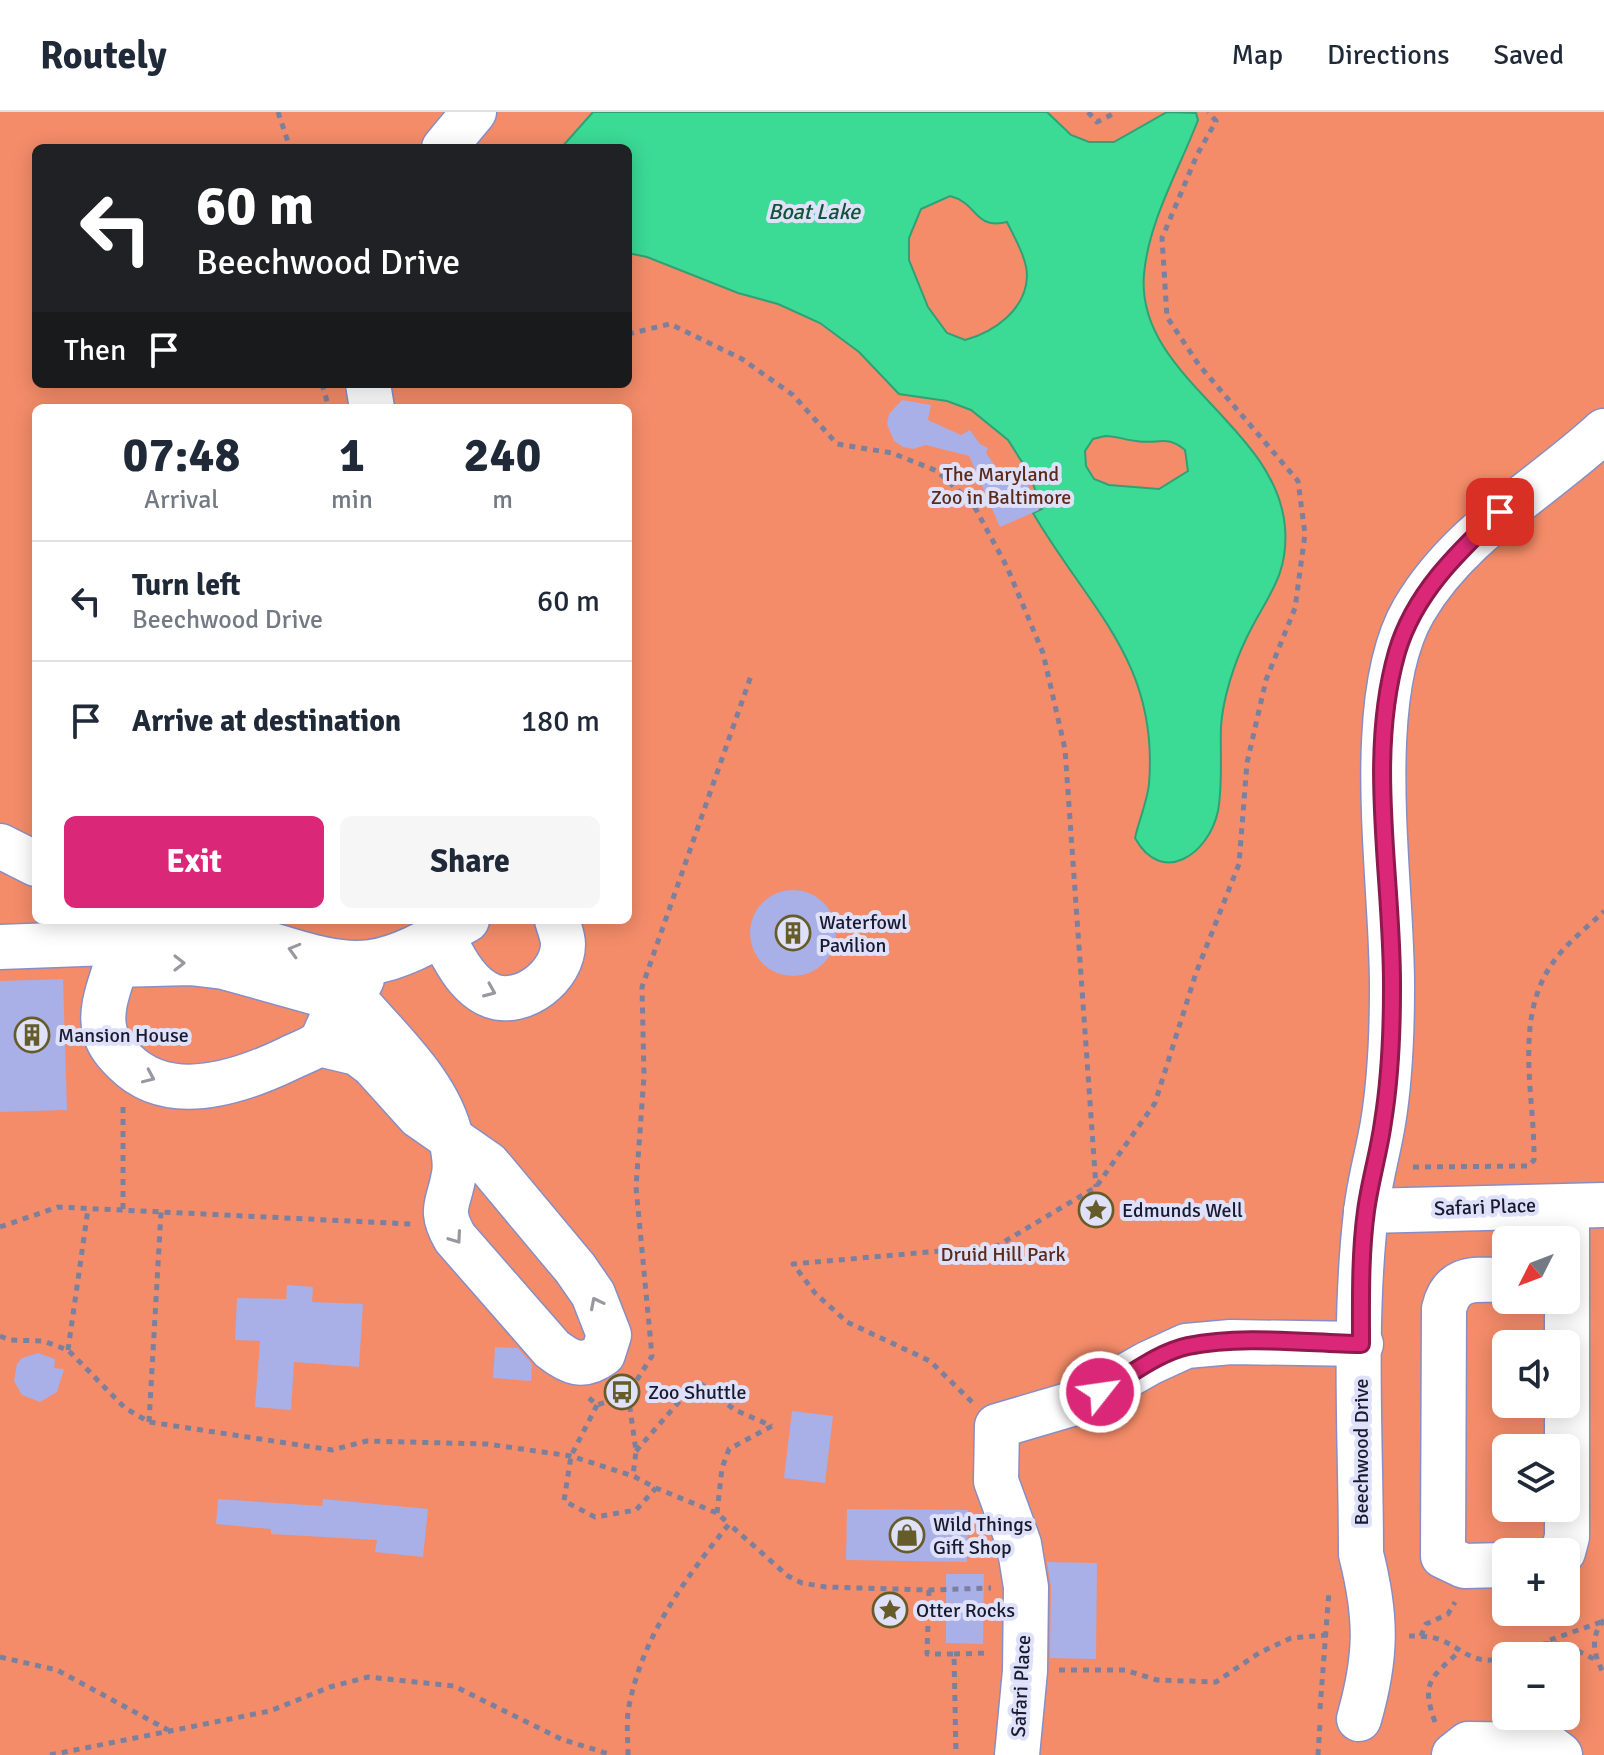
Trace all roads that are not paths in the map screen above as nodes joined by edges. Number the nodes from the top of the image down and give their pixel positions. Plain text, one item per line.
1 (474, 112) edge
2 (447, 144) edge
3 (1604, 431) edge
4 (0, 846) edge
5 (32, 862) edge
6 (558, 924) edge
7 (454, 927) edge
8 (107, 938) edge
9 (0, 947) edge
10 (355, 986) junction
11 (319, 1044) junction
12 (451, 1138) junction
13 (1366, 1211) junction
14 (1585, 1214) edge
15 (1492, 1280) edge
16 (1566, 1314) edge
17 (1361, 1344) junction
18 (1567, 1538) edge
19 (1492, 1565) edge
20 (1359, 1737) edge
21 (1455, 1754) edge
22 (1017, 1755) edge
23 (1560, 1755) edge

1 - 2 street
3 - 13 street, Beechwood Drive
4 - 5 street
7 -> 6 street
7 - 10 street
8 - 9 street
8 - 10 street
8 -> 11 street
10 - 11 street
10 - 12 street
11 - 12 street
12 -> 12 street
13 - 14 street, Safari Place
13 - 17 street, Beechwood Drive
15 - 19 street
16 - 18 street
17 - 20 street, Beechwood Drive
17 - 22 street, Safari Place
21 - 23 street

